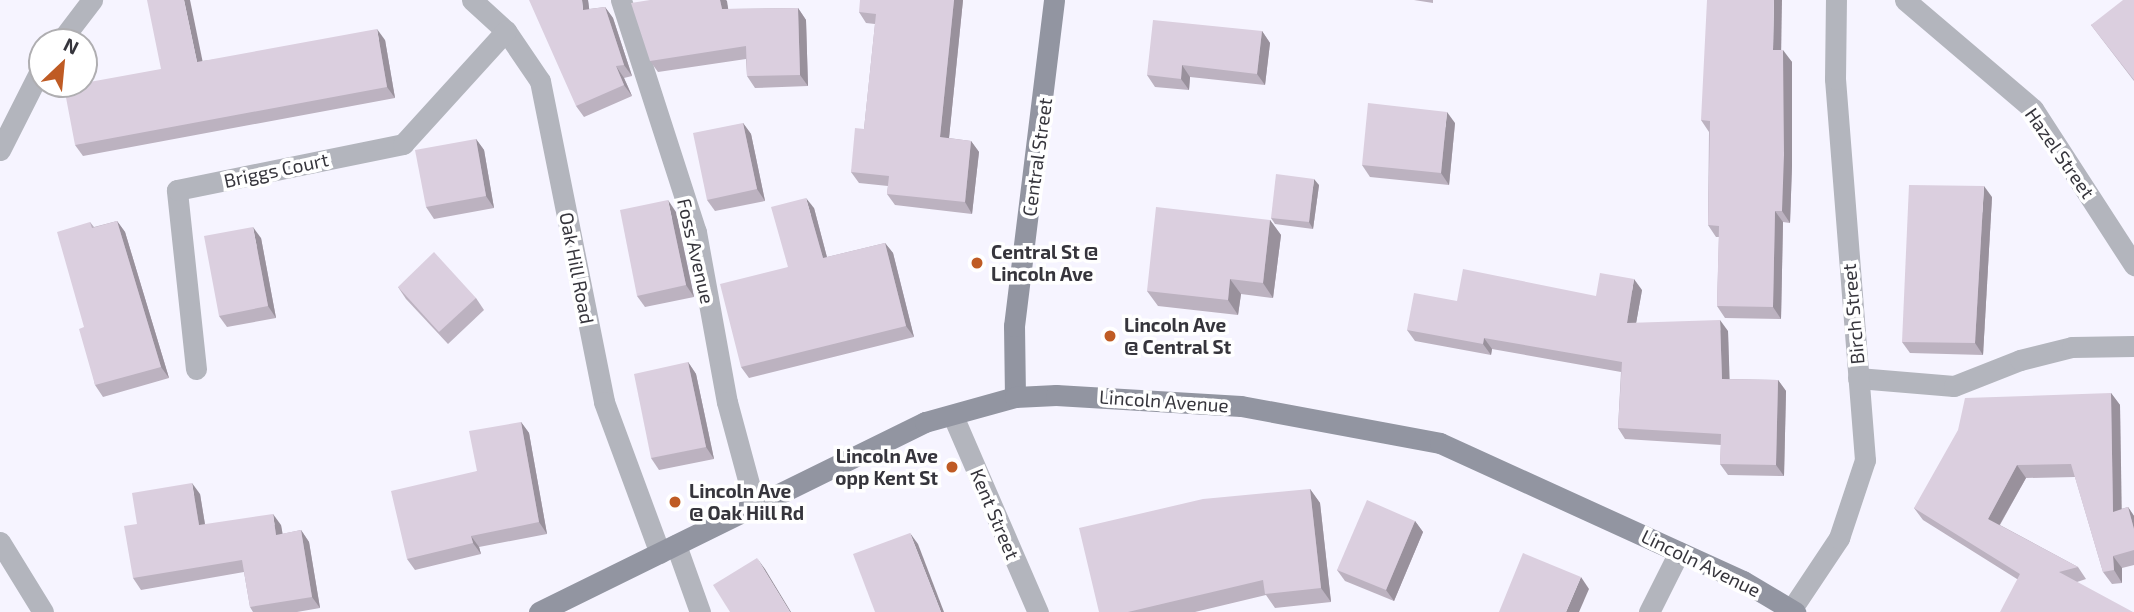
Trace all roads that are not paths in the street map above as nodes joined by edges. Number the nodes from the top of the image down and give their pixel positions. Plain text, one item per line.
1 (92, 0) edge
2 (472, 0) edge
3 (621, 0) edge
4 (1054, 0) edge
5 (1836, 0) edge
6 (1905, 0) edge
7 (71, 28) edge
8 (506, 31) junction
9 (28, 95) edge
10 (0, 150) edge
11 (2134, 265) edge
12 (2134, 346) edge
13 (197, 369) dead end
14 (1858, 379) junction
15 (1015, 397) junction
16 (953, 416) junction
17 (755, 506) junction
18 (0, 542) edge
19 (668, 549) junction
20 (1679, 552) junction
21 (1793, 611) edge
22 (43, 612) edge
23 (539, 612) edge
24 (699, 612) edge
25 (1038, 612) edge
26 (1649, 612) edge

1 - 7 street
2 - 8 street, Oak Hill Road
3 - 17 street, Foss Avenue
4 - 15 main road, Central Street
5 - 14 street, Birch Street
6 - 11 street, Hazel Street
8 - 13 street, Briggs Court
8 - 19 street, Oak Hill Road
9 - 10 street
12 - 14 street
14 - 21 street, Birch Street
15 - 16 main road, Lincoln Avenue
15 - 20 main road, Lincoln Avenue
16 - 17 main road, Lincoln Avenue
16 - 25 street, Kent Street
17 - 19 main road, Lincoln Avenue
18 - 22 street
19 - 23 main road, Lincoln Avenue
19 - 24 street, Oak Hill Road
20 - 21 main road, Lincoln Avenue
20 - 26 street

